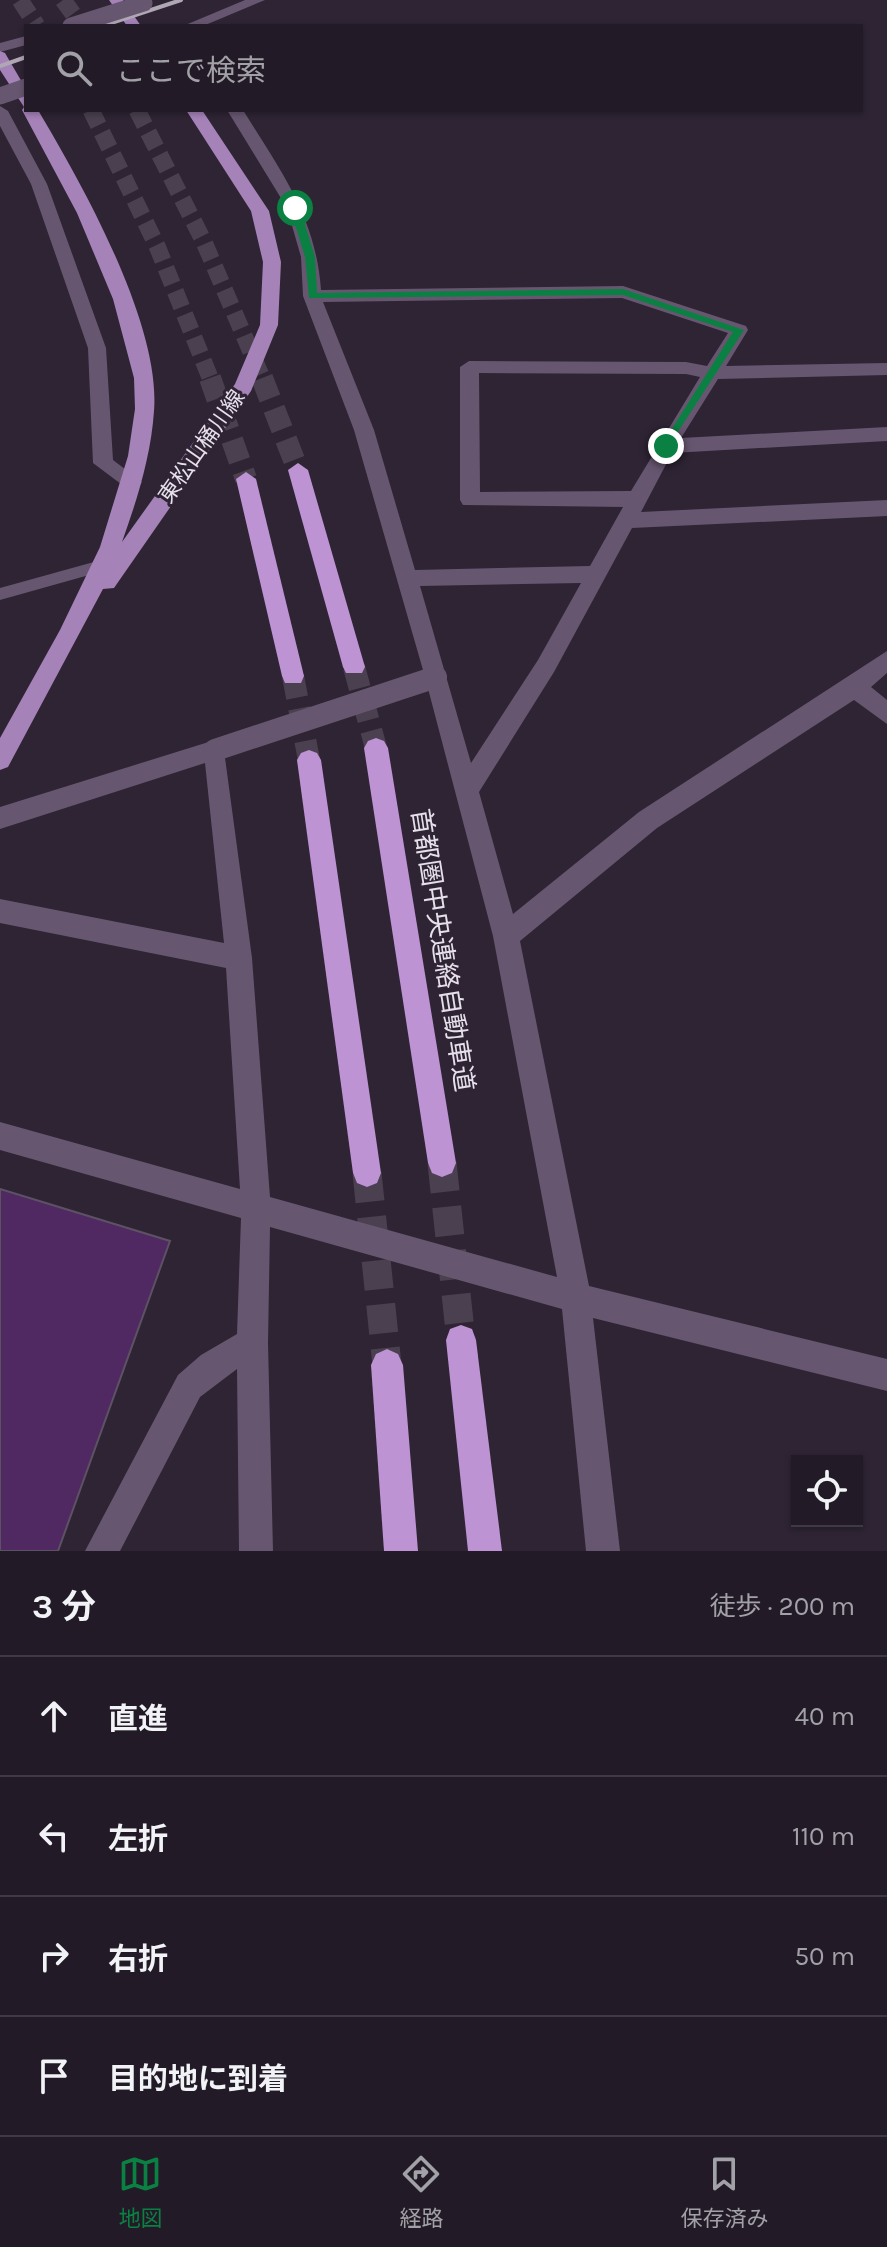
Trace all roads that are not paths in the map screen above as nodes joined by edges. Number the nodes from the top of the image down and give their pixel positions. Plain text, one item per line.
1 (116, 0) edge
2 (258, 0) edge
3 (143, 1) edge
4 (77, 24) edge
5 (133, 24) edge
6 (195, 24) edge
7 (24, 41) edge
8 (0, 48) edge
9 (0, 56) edge
10 (24, 88) edge
11 (0, 96) edge
12 (24, 99) edge
13 (0, 111) edge
14 (31, 112) edge
15 (195, 112) edge
16 (236, 112) edge
17 (312, 296) junction
18 (887, 369) edge
19 (709, 373) junction
20 (887, 434) edge
21 (666, 446) junction
22 (298, 470) tunnel mouth
23 (246, 479) tunnel mouth
24 (132, 482) junction
25 (636, 499) junction
26 (887, 508) edge
27 (629, 520) junction
28 (101, 566) junction
29 (595, 574) junction
30 (407, 578) junction
31 (0, 594) edge
32 (68, 636) junction
33 (887, 660) edge
34 (354, 667) tunnel mouth
35 (293, 676) tunnel mouth
36 (436, 677) junction
37 (855, 687) junction
38 (887, 714) edge
39 (376, 748) tunnel mouth
40 (215, 750) junction
41 (0, 760) edge
42 (309, 760) tunnel mouth
43 (467, 790) junction
44 (0, 818) edge
45 (0, 911) edge
46 (506, 936) junction
47 (239, 958) junction
48 (0, 1136) edge
49 (442, 1163) tunnel mouth
50 (367, 1173) tunnel mouth
51 (256, 1209) junction
52 (576, 1298) junction
53 (461, 1340) tunnel mouth
54 (252, 1343) junction
55 (387, 1365) tunnel mouth
56 (887, 1375) edge
57 (102, 1551) edge
58 (256, 1551) edge
59 (401, 1551) edge
60 (485, 1551) edge
61 (603, 1551) edge

1 - 5 main road
2 - 6 street
3 - 4 street, bridge
7 - 8 street
9 - 12 main road
10 - 11 street, bridge
13 - 24 street, 東松山桶川線
14 - 24 main road, 東松山桶川線
15 - 32 main road, 東松山桶川線
16 - 17 street
17 - 19 street
17 - 30 street
18 - 19 street
19 - 21 street
19 - 25 street
20 - 21 street
21 - 25 street
22 - 34 highway
23 - 35 highway
24 - 28 main road, 東松山桶川線
25 - 27 street
26 - 27 street
27 - 29 street
28 - 31 lane
28 - 32 main road, 東松山桶川線
29 - 30 street
29 - 43 street
30 - 36 street
32 - 41 main road, 東松山桶川線
33 - 37 street
36 - 40 street, bridge
36 - 43 street
37 - 38 street
37 - 46 street
39 - 49 highway, 首都圏中央連絡自動車道
40 - 44 street
40 - 47 street
42 - 50 highway
43 - 46 street
45 - 47 street
46 - 52 street
47 - 51 street
48 - 51 street
51 - 52 street
51 - 54 street
52 - 56 street
52 - 61 street
53 - 60 highway
54 - 57 street
54 - 58 street
55 - 59 highway

